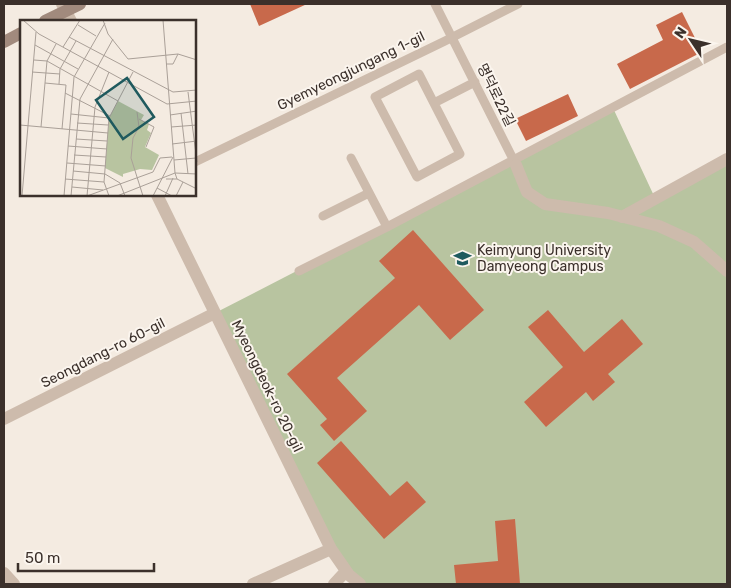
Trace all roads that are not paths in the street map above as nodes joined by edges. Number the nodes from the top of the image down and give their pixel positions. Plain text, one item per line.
1 (80, 4) edge
2 (436, 4) edge
3 (518, 4) edge
4 (66, 12) edge
5 (47, 20) edge
6 (20, 34) edge
7 (452, 37) junction
8 (4, 42) edge
9 (727, 47) edge
10 (474, 82) junction
11 (434, 103) junction
12 (351, 158) dead end
13 (727, 159) edge
14 (196, 162) edge
15 (515, 163) junction
16 (369, 193) junction
17 (156, 196) edge
18 (323, 216) dead end
19 (622, 217) junction
20 (387, 227) junction
21 (299, 270) dead end
22 (727, 271) edge
23 (215, 313) junction
24 (4, 419) edge
25 (331, 549) junction
26 (346, 571) junction
27 (4, 573) edge
28 (14, 584) edge
29 (253, 584) edge
30 (334, 584) edge
31 (360, 584) edge

1 - 4 main road
2 - 7 lane, 명덕로22길
3 - 7 lane, Gyemyeongjungang 1-gil
4 - 5 main road
6 - 8 main road
7 - 10 lane, 명덕로22길
7 - 14 lane, Gyemyeongjungang 1-gil
9 - 15 lane
10 - 11 lane
10 - 15 lane, 명덕로22길
11 - 11 lane
12 - 16 lane
13 - 19 street
15 - 19 street
15 - 20 lane
16 - 18 lane
16 - 20 lane
17 - 23 street, Myeongdeok-ro 20-gil
19 - 22 street
20 - 21 lane
23 - 24 street, Seongdang-ro 60-gil
23 - 25 street, Myeongdeok-ro 20-gil
25 - 26 street, Myeongdeok-ro 20-gil
25 - 29 street
26 - 30 street
26 - 31 street, Myeongdeok-ro 20-gil
27 - 28 street

